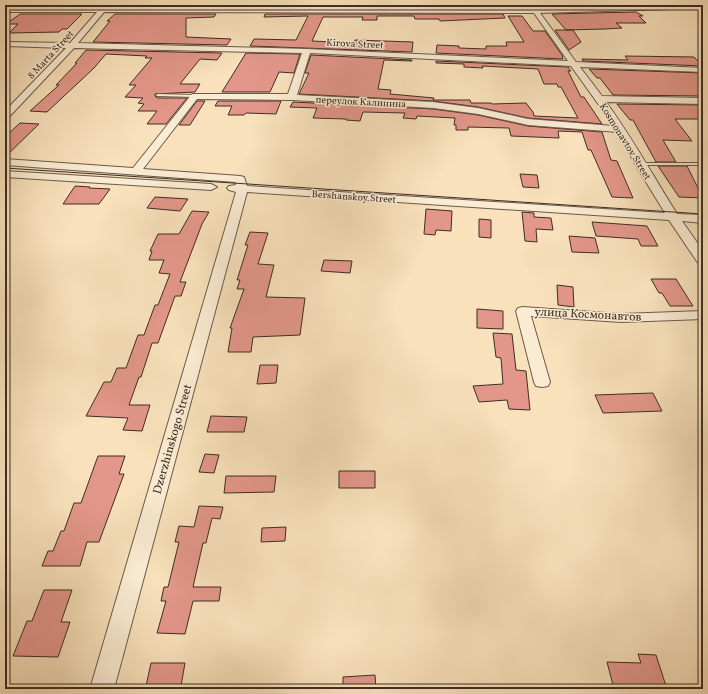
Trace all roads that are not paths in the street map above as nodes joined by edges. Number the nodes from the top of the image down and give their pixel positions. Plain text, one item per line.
1 (703, 6) edge
2 (105, 8) edge
3 (533, 8) edge
4 (5, 10) edge
5 (5, 44) edge
6 (73, 45) junction
7 (307, 51) junction
8 (572, 63) junction
9 (703, 70) edge
10 (158, 95) dead end
11 (195, 96) junction
12 (292, 97) junction
13 (600, 99) junction
14 (703, 101) edge
15 (5, 116) edge
16 (621, 129) junction
17 (5, 162) edge
18 (640, 164) junction
19 (703, 164) edge
20 (136, 171) junction
21 (5, 174) edge
22 (242, 189) junction
23 (673, 217) junction
24 (703, 219) edge
25 (703, 260) edge
26 (703, 315) edge
27 (542, 382) dead end
28 (102, 689) edge

1 - 3 street
2 - 3 street
2 - 4 street
2 - 6 street, 8 Marta Street
3 - 8 street, Kosmonavtov Street
5 - 6 street, Kirova Street
6 - 7 street, Kirova Street
6 - 15 street, 8 Marta Street
7 - 8 street, Kirova Street
7 - 12 street
8 - 9 street, Kirova Street
8 - 13 street, Kosmonavtov Street
10 - 11 lane
11 - 12 street, переулок Калинина
11 - 20 street
12 - 16 street, переулок Калинина
13 - 14 street
13 - 16 street, Kosmonavtov Street
16 - 18 street, Kosmonavtov Street
17 - 20 street
18 - 19 lane
18 - 23 street, Kosmonavtov Street
20 - 22 street
21 - 22 street, Bershanskoy Street
22 - 23 street, Bershanskoy Street
22 - 28 street, Dzerzhinskogo Street
23 - 24 street, Bershanskoy Street
23 - 25 street, Kosmonavtov Street
26 - 27 street, улица Космонавтов

